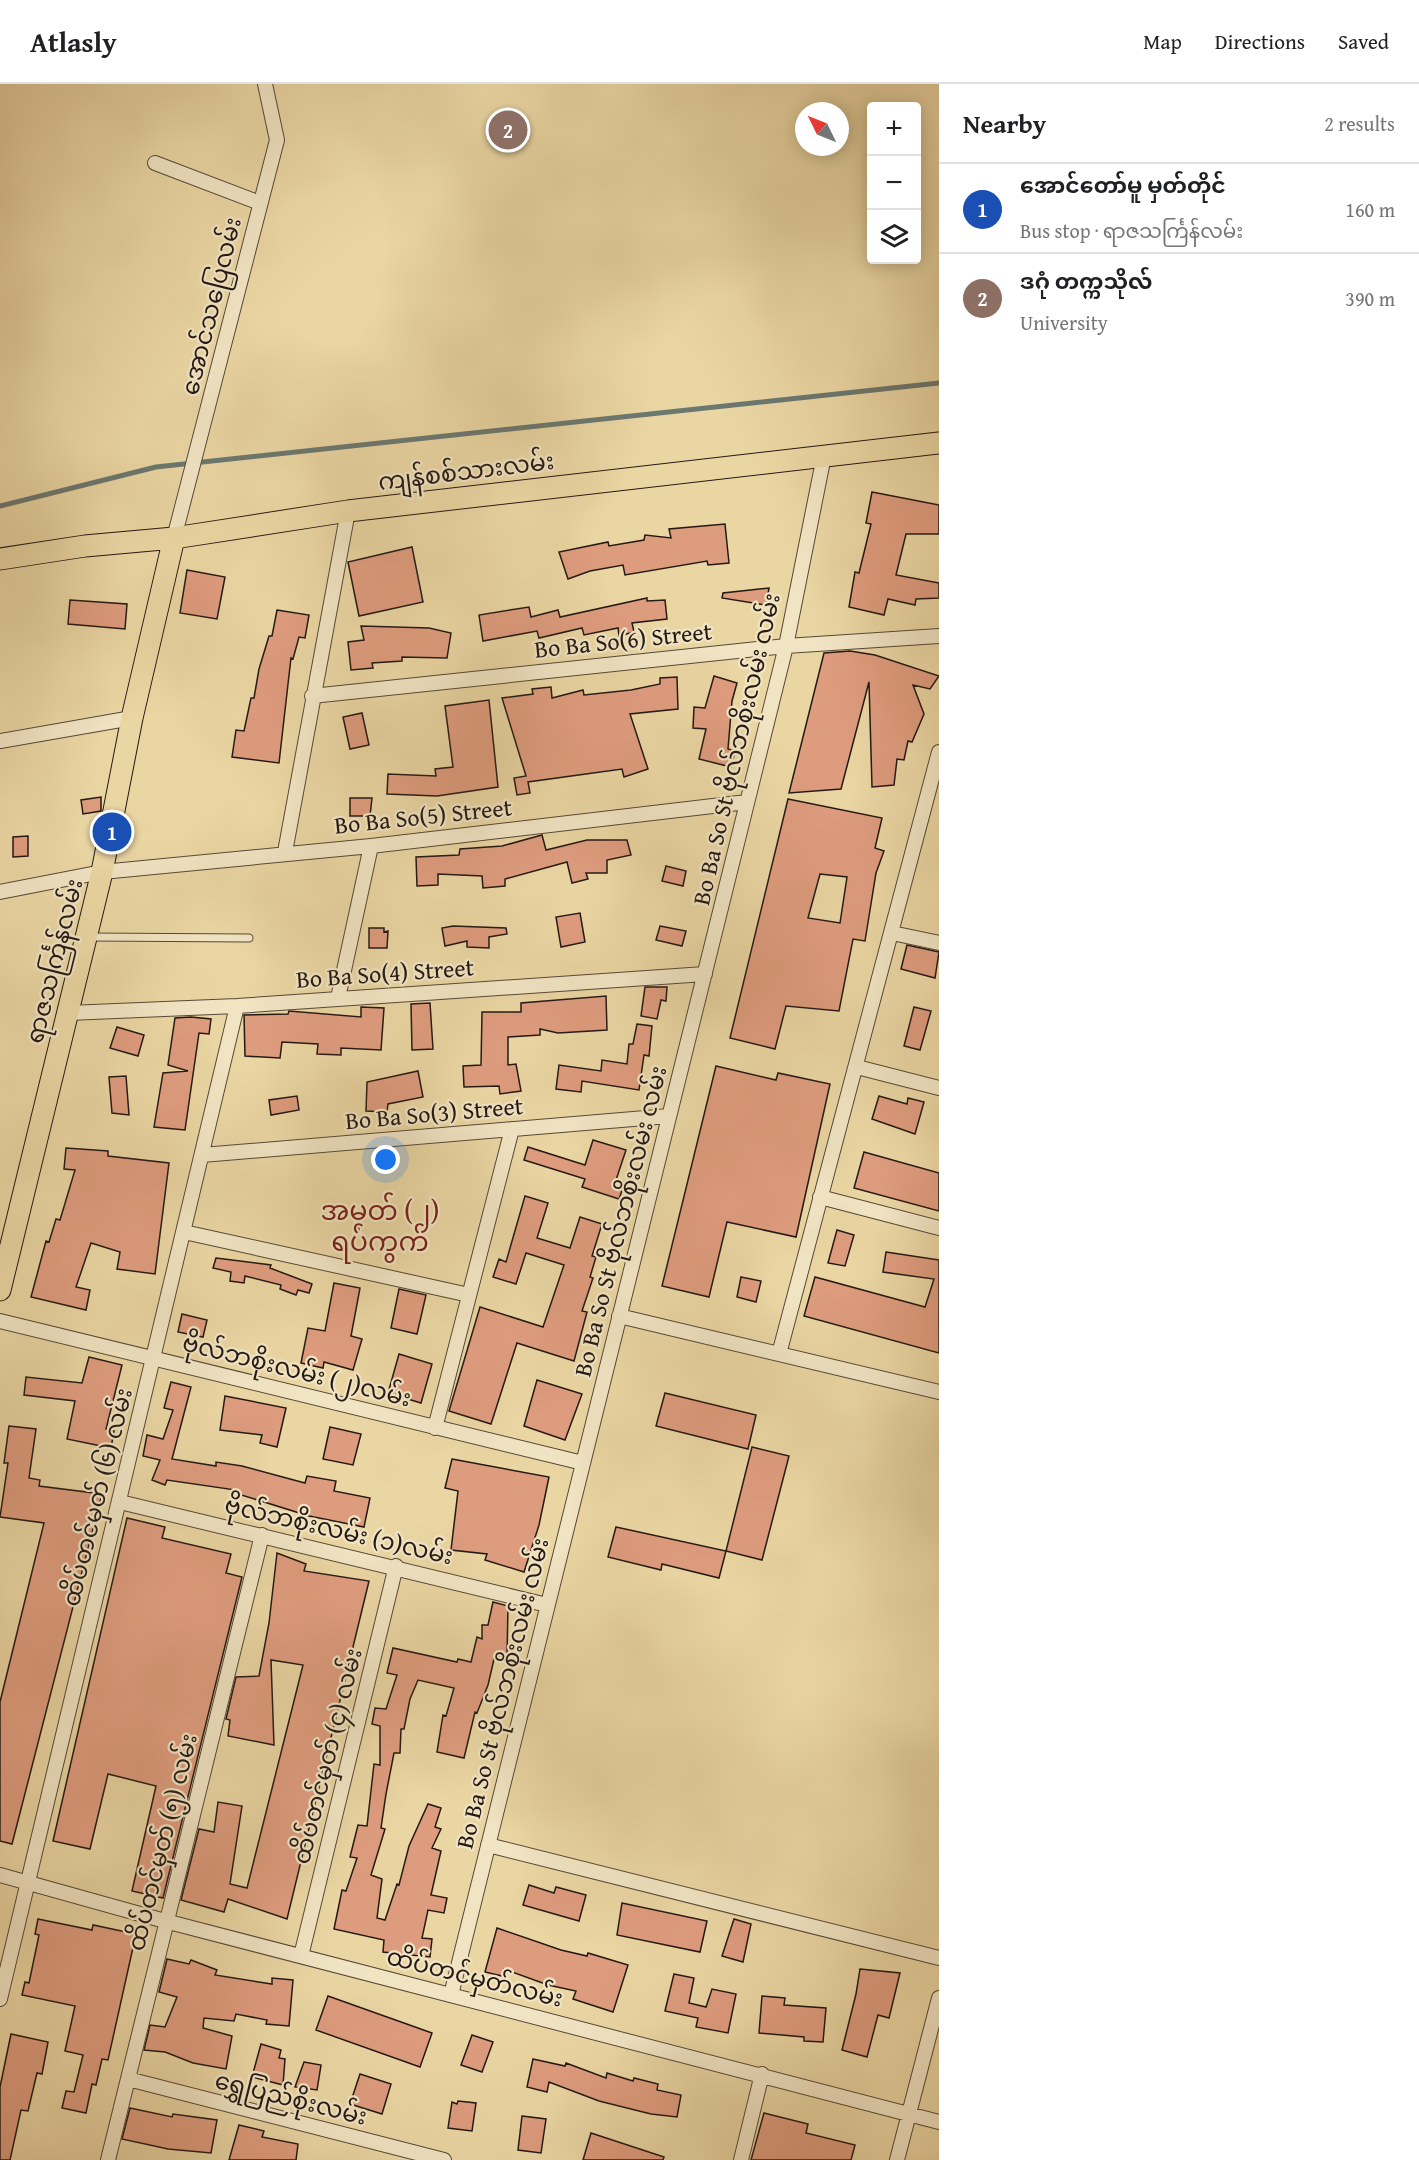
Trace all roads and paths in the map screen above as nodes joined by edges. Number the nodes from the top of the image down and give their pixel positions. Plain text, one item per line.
1 (265, 84) edge
2 (155, 163) dead end
3 (260, 203) junction
4 (939, 443) edge
5 (824, 456) junction
6 (348, 511) junction
7 (174, 538) junction
8 (0, 558) edge
9 (939, 636) edge
10 (786, 646) junction
11 (312, 696) junction
12 (132, 718) junction
13 (0, 741) edge
14 (939, 752) edge
15 (937, 768) edge
16 (747, 802) junction
17 (371, 846) junction
18 (285, 852) junction
19 (102, 872) junction
20 (0, 892) edge
21 (892, 933) junction
22 (87, 936) junction
23 (249, 938) dead end
24 (939, 943) edge
25 (705, 974) junction
26 (339, 998) junction
27 (237, 1006) junction
28 (68, 1013) junction
29 (857, 1067) junction
30 (939, 1088) edge
31 (669, 1116) junction
32 (512, 1129) junction
33 (202, 1155) junction
34 (820, 1197) junction
35 (939, 1228) edge
36 (184, 1232) junction
37 (0, 1290) edge
38 (469, 1295) junction
39 (619, 1316) junction
40 (0, 1321) edge
41 (779, 1354) junction
42 (154, 1358) junction
43 (939, 1392) edge
44 (435, 1428) junction
45 (583, 1463) junction
46 (120, 1502) junction
47 (262, 1535) junction
48 (396, 1566) junction
49 (547, 1605) junction
50 (488, 1845) junction
51 (0, 1875) edge
52 (27, 1882) junction
53 (165, 1922) junction
54 (301, 1956) junction
55 (939, 1958) edge
56 (451, 1995) junction
57 (939, 1998) edge
58 (0, 1999) edge
59 (762, 2074) junction
60 (128, 2079) junction
61 (908, 2114) junction
62 (939, 2122) edge
63 (108, 2160) edge
64 (444, 2160) edge
65 (741, 2160) edge
66 (897, 2160) edge

1 - 3 street, အောင်သပြေလမ်း
2 - 3 street
3 - 7 street, အောင်သပြေလမ်း
4 - 5 main road, ကျန်စစ်သားလမ်း
5 - 6 main road, ကျန်စစ်သားလမ်း
5 - 10 street, Bo Ba So St ဗိုလ်ဘစိုးလမ်း လမ်း
6 - 7 main road, ကျန်စစ်သားလမ်း
6 - 11 street
7 - 8 main road, ကျန်စစ်သားလမ်း
7 - 12 main road, ရာဇသင်္ကြန်လမ်း
9 - 10 street, Bo Ba So(6) Street
10 - 11 street, Bo Ba So(6) Street
10 - 16 street, Bo Ba So St ဗိုလ်ဘစိုးလမ်း လမ်း
11 - 18 street
12 - 13 street
12 - 19 main road, ရာဇသင်္ကြန်လမ်း
14 - 15 street
15 - 21 street
16 - 17 street, Bo Ba So(5) Street
16 - 25 street, Bo Ba So St ဗိုလ်ဘစိုးလမ်း လမ်း
17 - 18 street, Bo Ba So(5) Street
17 - 26 street
18 - 19 street, Bo Ba So(5) Street
19 - 20 street, Bo Ba So(5) Street
19 - 22 main road, ရာဇသင်္ကြန်လမ်း
21 - 24 street
21 - 29 street
22 - 23 lane
22 - 28 main road, ရာဇသင်္ကြန်လမ်း
25 - 26 street, Bo Ba So(4) Street
25 - 31 street, Bo Ba So St ဗိုလ်ဘစိုးလမ်း လမ်း
26 - 27 street, Bo Ba So(4) Street
27 - 28 street, Bo Ba So(4) Street
27 - 33 street, ထိပ်တင်မှတ် (၆) လမ်း
28 - 37 main road, ရာဇသင်္ကြန်လမ်း
29 - 30 street
29 - 34 street
31 - 32 street, Bo Ba So(3) Street
31 - 39 street, Bo Ba So St ဗိုလ်ဘစိုးလမ်း လမ်း
32 - 33 street, Bo Ba So(3) Street
32 - 38 street
33 - 36 street, ထိပ်တင်မှတ် (၆) လမ်း
34 - 35 street
34 - 41 street
36 - 38 street
36 - 42 street, ထိပ်တင်မှတ် (၆) လမ်း
38 - 44 street
39 - 41 street
39 - 45 street, Bo Ba So St ဗိုလ်ဘစိုးလမ်း လမ်း
40 - 42 street, ဗိုလ်ဘစိုးလမ်း (၂)လမ်း
41 - 43 street
42 - 44 street, ဗိုလ်ဘစိုးလမ်း (၂)လမ်း
42 - 46 street, ထိပ်တင်မှတ် (၆) လမ်း
44 - 45 street, ဗိုလ်ဘစိုးလမ်း (၂)လမ်း
45 - 49 street, Bo Ba So St ဗိုလ်ဘစိုးလမ်း လမ်း
46 - 47 street, ဗိုလ်ဘစိုးလမ်း (၁)လမ်း
46 - 52 street, ထိပ်တင်မှတ် (၆) လမ်း
47 - 48 street, ဗိုလ်ဘစိုးလမ်း (၁)လမ်း
47 - 53 street, ထိပ်တင်မှတ် (၅) လမ်း
48 - 49 street, ဗိုလ်ဘစိုးလမ်း (၁)လမ်း
48 - 54 street, ထိပ်တင်မှတ် (၄) လမ်း
49 - 50 street, Bo Ba So St ဗိုလ်ဘစိုးလမ်း လမ်း
50 - 55 street
50 - 56 street, Bo Ba So St ဗိုလ်ဘစိုးလမ်း လမ်း
51 - 52 street, ထိပ်တင်မှတ်လမ်း
52 - 53 street, ထိပ်တင်မှတ်လမ်း
52 - 58 street, ထိပ်တင်မှတ် (၆) လမ်း
53 - 54 street, ထိပ်တင်မှတ်လမ်း
53 - 60 street, ထိပ်တင်မှတ် (၅) လမ်း
54 - 56 street, ထိပ်တင်မှတ်လမ်း
56 - 59 street, ထိပ်တင်မှတ်လမ်း
57 - 61 street
59 - 61 street, ထိပ်တင်မှတ်လမ်း
59 - 65 street
60 - 63 street, ထိပ်တင်မှတ် (၅) လမ်း
60 - 64 street, ရွှေပြည်စိုးလမ်း
61 - 62 street, ထိပ်တင်မှတ်လမ်း
61 - 66 street

